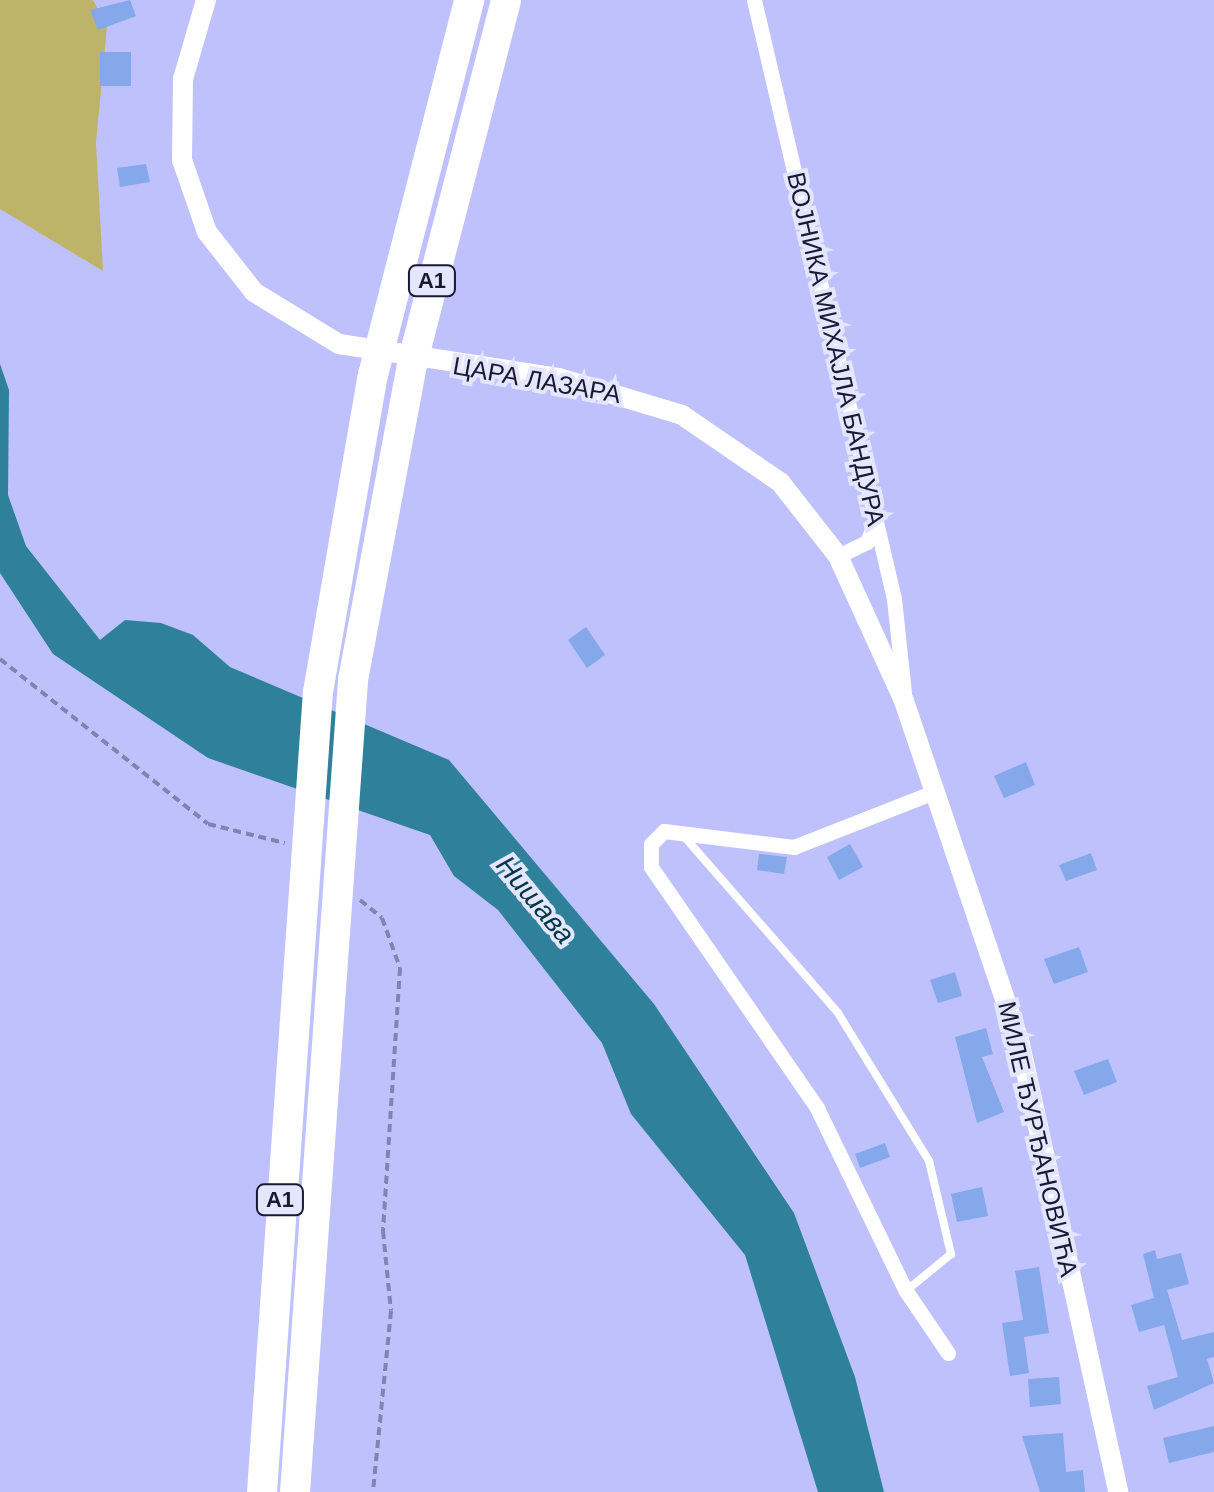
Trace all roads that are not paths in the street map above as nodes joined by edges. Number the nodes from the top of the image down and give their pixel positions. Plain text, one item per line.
1 (206, 0) edge
2 (468, 0) edge
3 (506, 0) edge
4 (754, 0) edge
5 (875, 522) junction
6 (838, 556) junction
7 (904, 701) junction
8 (934, 792) junction
9 (679, 831) junction
10 (906, 1291) junction
11 (948, 1353) dead end
12 (262, 1492) edge
13 (295, 1492) edge
14 (1118, 1492) edge

1 - 6 street, ЦАРА ЛАЗАРА
2 - 12 highway, A1
3 - 13 highway, A1
4 - 5 street, ВОЈНИКА МИХАЈЛА БАНДУРА
5 - 6 street
5 - 7 street, ВОЈНИКА МИХАЈЛА БАНДУРА
6 - 7 street, ЦАРА ЛАЗАРА
7 - 8 street, ЦАРА ЛАЗАРА
8 - 9 street
8 - 14 street, МИЛЕ ЂУРЂАНОВИЋА
9 - 10 street
9 - 10 lane
10 - 11 street

